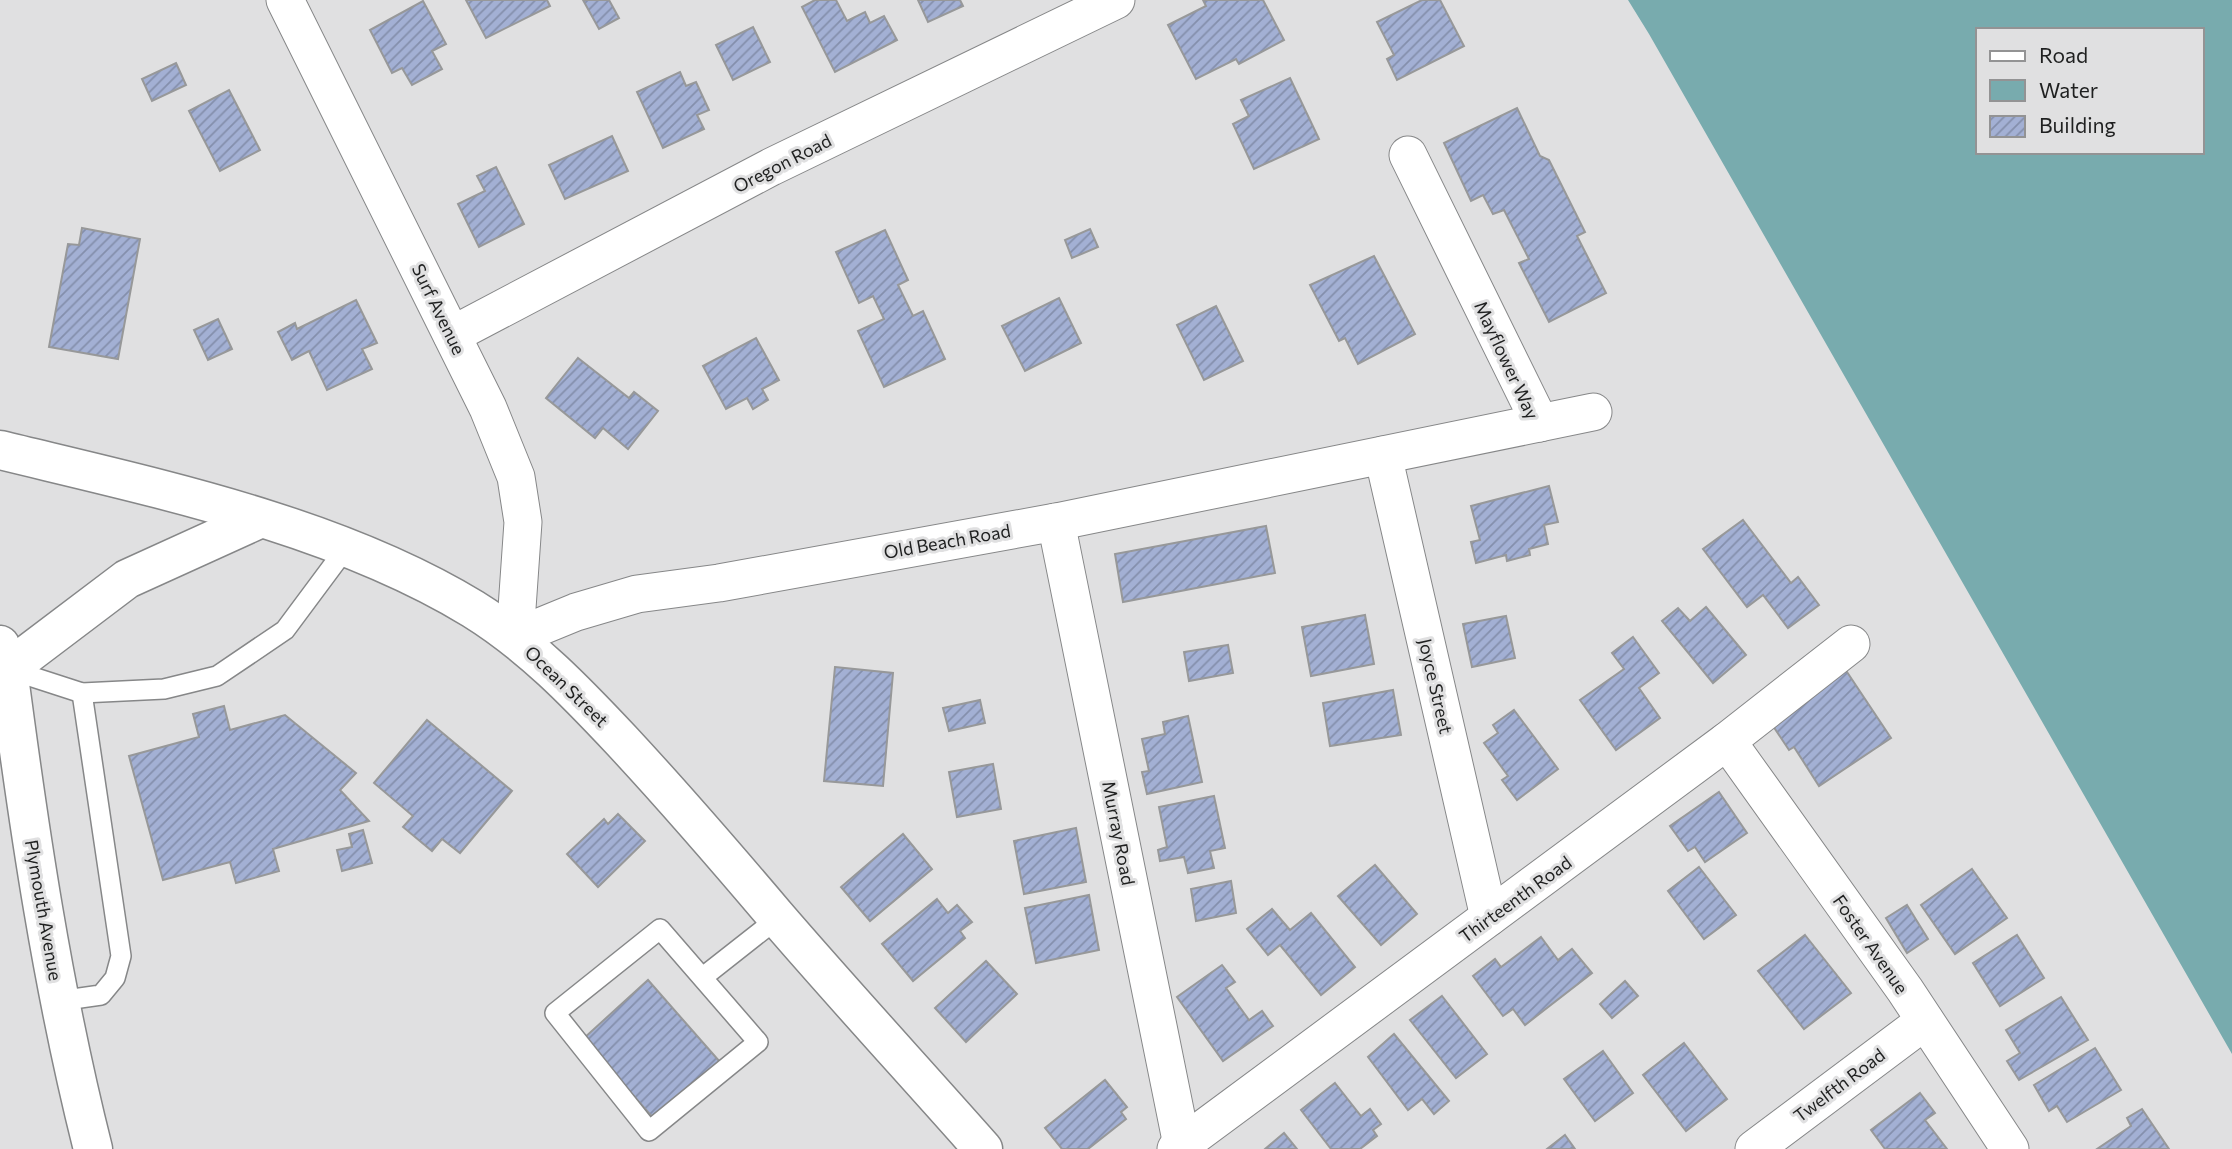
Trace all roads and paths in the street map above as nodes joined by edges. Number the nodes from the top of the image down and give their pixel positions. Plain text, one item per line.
1 (1115, 0) edge
2 (299, 5) edge
3 (1408, 155) dead end
4 (452, 335) junction
5 (1593, 412) dead end
6 (1540, 423) junction
7 (0, 450) edge
8 (1383, 455) junction
9 (259, 519) junction
10 (1056, 522) junction
11 (346, 548) junction
12 (516, 638) junction
13 (1851, 644) dead end
14 (4, 657) edge
15 (82, 693) junction
16 (1727, 741) junction
17 (1489, 917) junction
18 (778, 918) junction
19 (704, 977) junction
20 (59, 1001) junction
21 (1925, 1021) junction
22 (1179, 1147) edge
23 (93, 1149) edge
24 (983, 1149) edge
25 (1754, 1149) edge
26 (2010, 1149) edge

1 - 4 street, Oregon Road
2 - 4 street, Surf Avenue
3 - 6 street, Mayflower Way
4 - 12 street, Surf Avenue
5 - 6 street
6 - 8 street, Mayflower Way
7 - 9 main road, Ocean Street
8 - 10 street, Old Beach Road
8 - 17 street, Joyce Street
9 - 11 main road, Ocean Street
9 - 14 main road
10 - 12 street, Old Beach Road
10 - 22 street, Murray Road
11 - 12 main road, Ocean Street
11 - 15 lane
12 - 18 main road, Ocean Street
13 - 16 street, Thirteenth Road
14 - 15 lane
14 - 20 main road, Plymouth Avenue
15 - 20 lane
16 - 17 street, Thirteenth Road
16 - 21 street, Foster Avenue
17 - 22 street, Thirteenth Road
18 - 19 lane
18 - 24 main road, Ocean Street
19 - 19 lane
20 - 23 main road, Plymouth Avenue
21 - 25 street, Twelfth Road
21 - 26 street, Foster Avenue

